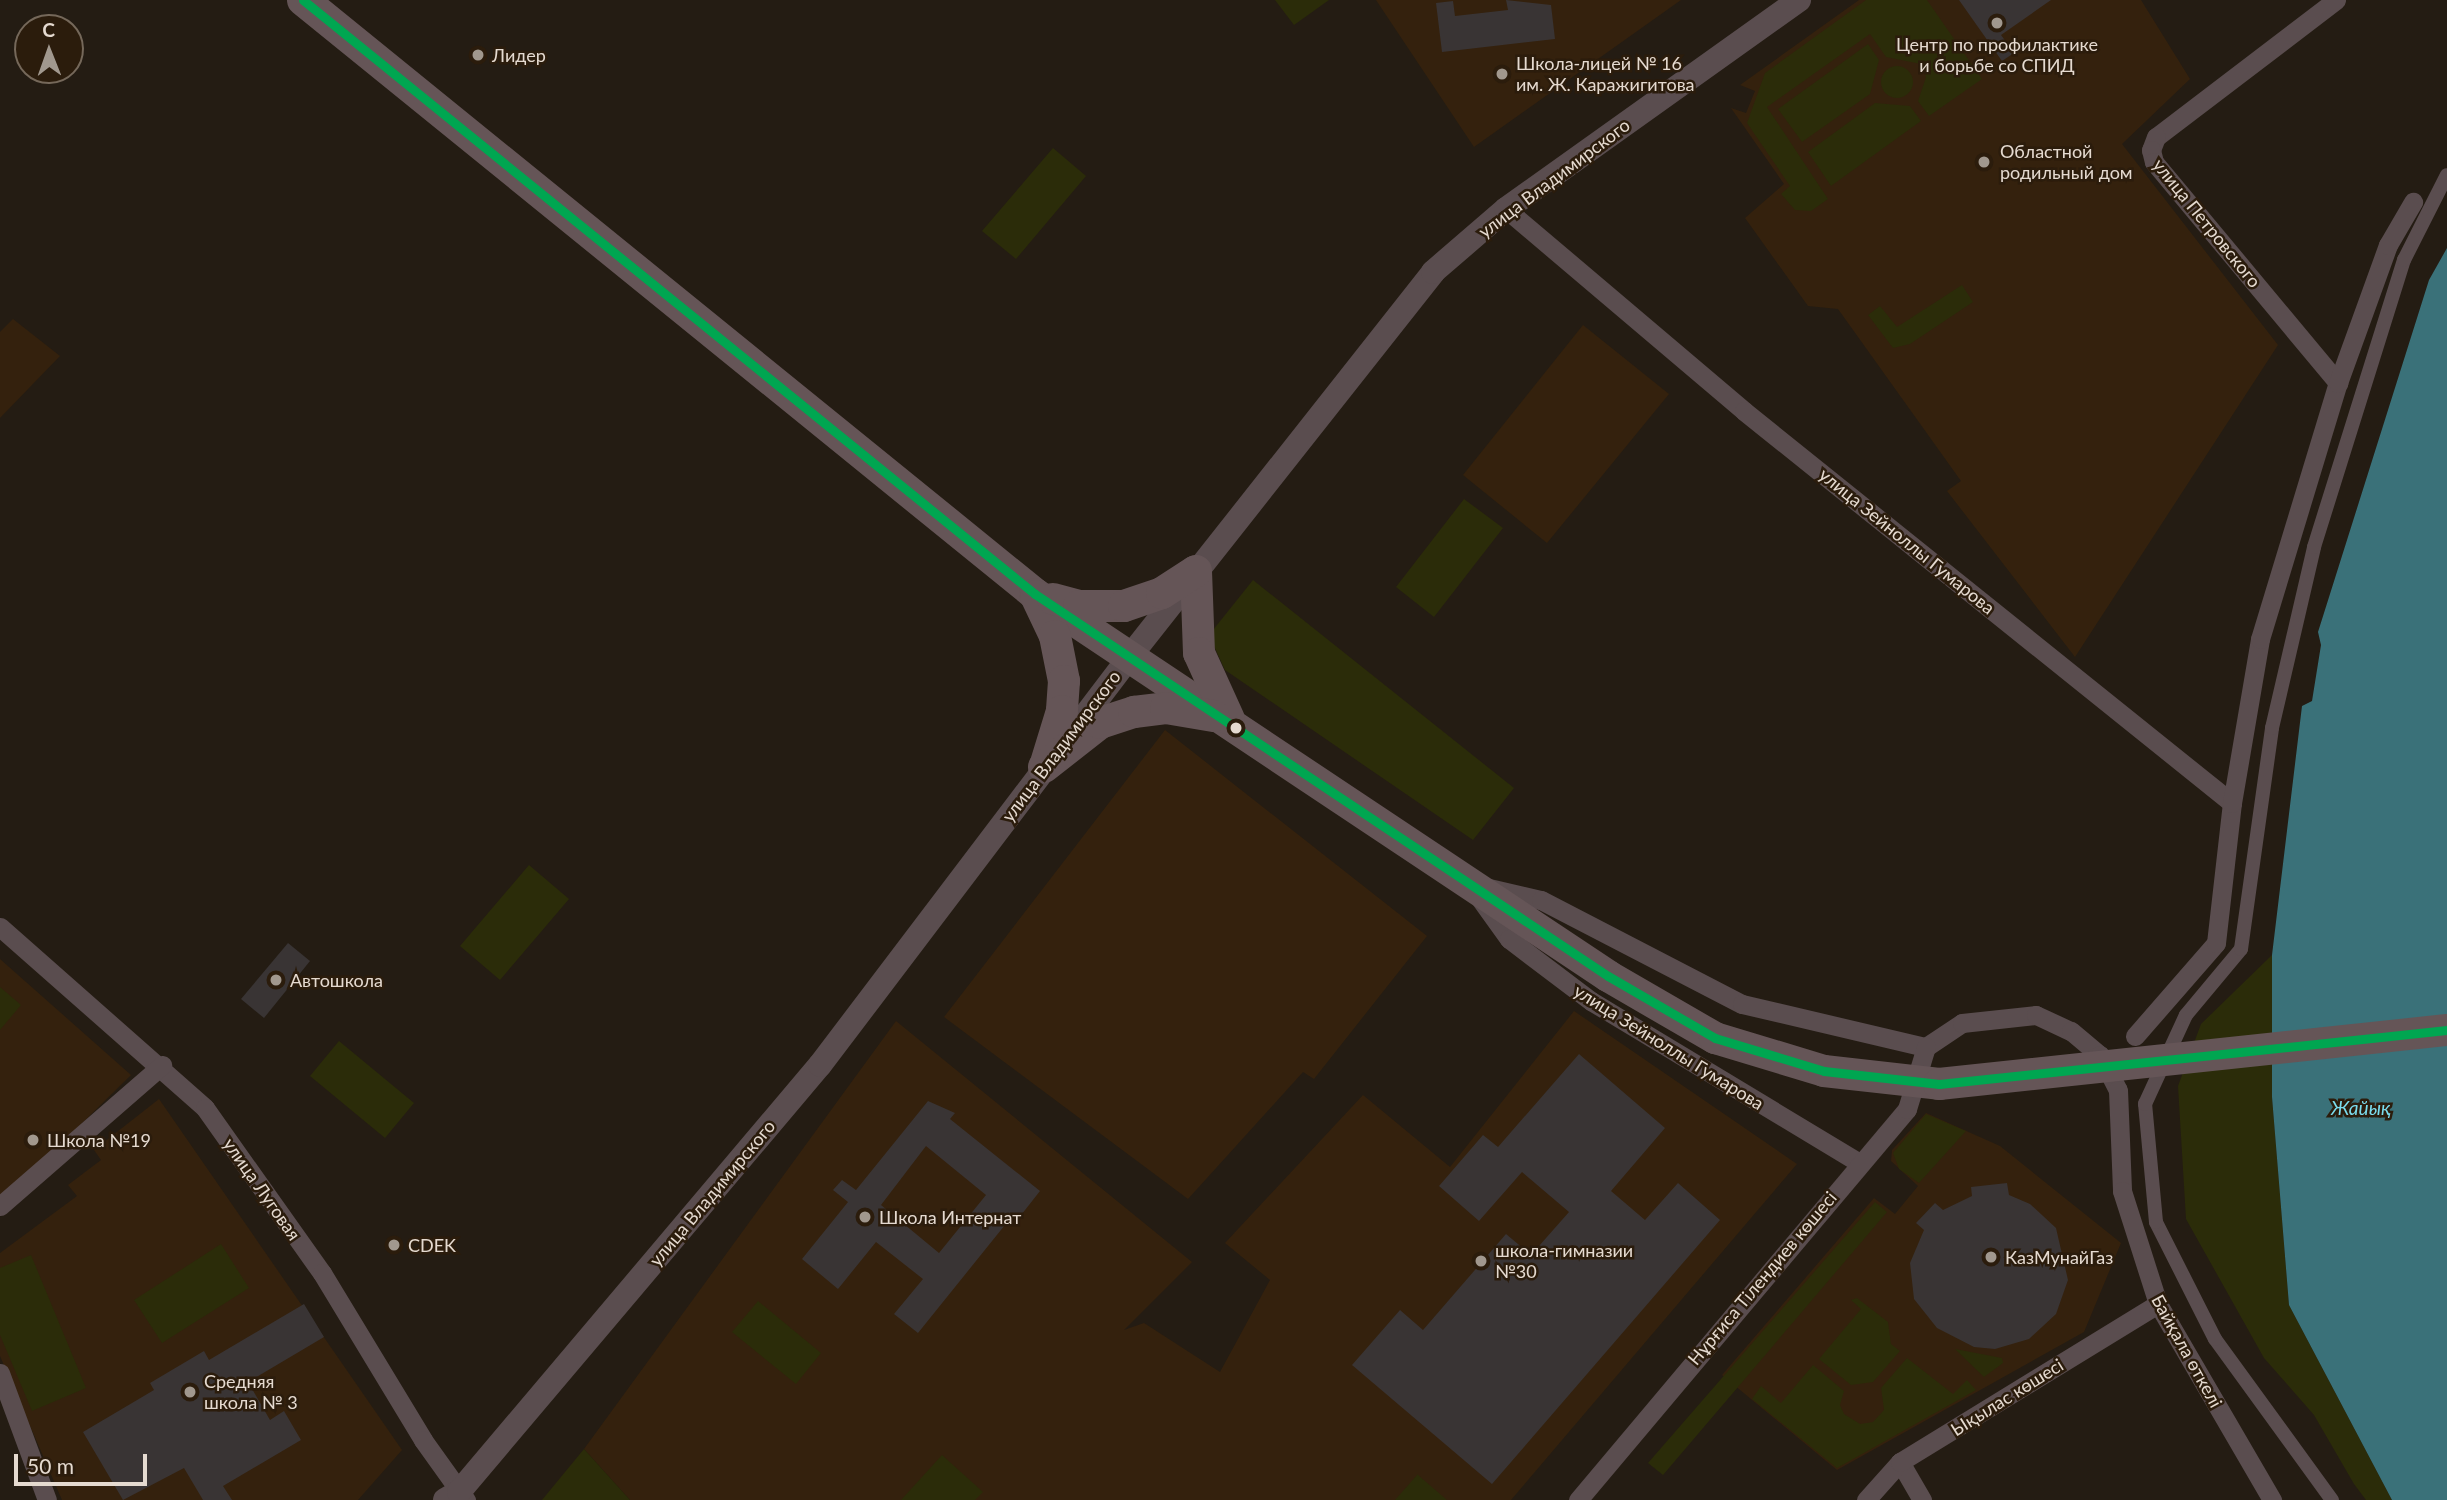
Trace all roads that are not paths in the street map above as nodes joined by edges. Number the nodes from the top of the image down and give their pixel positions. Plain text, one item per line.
1 (303, 0) edge
2 (1799, 0) edge
3 (2336, 0) edge
4 (2447, 176) edge
5 (2413, 202) dead end
6 (1506, 209) junction
7 (2338, 383) junction
8 (1196, 571) junction
9 (1035, 594) junction
10 (1131, 655) junction
11 (1230, 721) junction
12 (1044, 768) junction
13 (2232, 803) junction
14 (1468, 883) junction
15 (0, 927) edge
16 (2447, 1030) edge
17 (2135, 1036) dead end
18 (1926, 1047) junction
19 (162, 1065) junction
20 (1858, 1162) junction
21 (0, 1206) edge
22 (2158, 1304) junction
23 (0, 1373) edge
24 (1900, 1462) junction
25 (456, 1497) edge
26 (47, 1500) edge
27 (1578, 1500) edge
28 (1866, 1500) edge
29 (1922, 1500) edge
30 (2272, 1500) edge
31 (2332, 1500) edge

1 - 9 main road
2 - 6 street, улица Владимирского
3 - 7 street, улица Петровского
4 - 31 street
5 - 7 street
6 - 8 street, улица Владимирского
6 - 13 street, улица Зейноллы Гумарова
7 - 13 street
8 - 9 main road
8 - 10 street, улица Владимирского
8 - 11 main road
9 - 10 main road
9 - 12 main road
10 - 11 main road, улица Зейноллы Гумарова
10 - 12 street, улица Владимирского
11 - 12 main road
11 - 14 main road, улица Зейноллы Гумарова
12 - 25 street, улица Владимирского
13 - 17 street
14 - 16 main road, улица Зейноллы Гумарова, bridge
14 - 18 street
14 - 20 street, улица Зейноллы Гумарова
15 - 19 street, улица Луговая
18 - 20 street, Нұрғиса Тілендиев көшесі
18 - 22 street, Байқала өткелі
19 - 21 street
19 - 25 street, улица Луговая
20 - 27 street, Нұрғиса Тілендиев көшесі
22 - 24 street, Ықылас көшесі
22 - 30 street, Байқала өткелі
23 - 26 street
24 - 28 street, Ықылас көшесі
24 - 29 street

